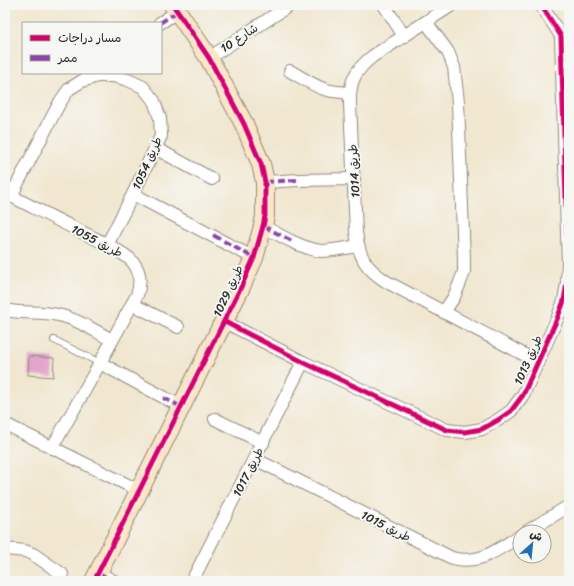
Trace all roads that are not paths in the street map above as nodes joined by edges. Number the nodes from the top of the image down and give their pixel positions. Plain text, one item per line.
1 (290, 5) edge
2 (384, 5) edge
3 (452, 5) edge
4 (541, 5) edge
5 (175, 8) edge
6 (161, 22) edge
7 (426, 22) junction
8 (404, 36) junction
9 (565, 36) edge
10 (209, 58) junction
11 (290, 71) dead end
12 (113, 75) edge
13 (350, 93) junction
14 (155, 148) junction
15 (567, 148) edge
16 (212, 179) dead end
17 (354, 179) junction
18 (265, 182) junction
19 (8, 194) edge
20 (133, 194) junction
21 (263, 226) junction
22 (107, 245) junction
23 (358, 246) junction
24 (254, 258) junction
25 (132, 304) junction
26 (5, 310) edge
27 (444, 312) junction
28 (225, 322) junction
29 (178, 327) dead end
30 (54, 340) dead end
31 (112, 340) junction
32 (303, 362) junction
33 (538, 362) junction
34 (100, 364) junction
35 (182, 407) junction
36 (215, 419) dead end
37 (6, 428) edge
38 (263, 443) junction
39 (52, 448) junction
40 (255, 459) junction
41 (140, 491) junction
42 (569, 506) edge
43 (539, 524) edge
44 (512, 541) edge
45 (5, 549) edge
46 (62, 574) dead end
47 (102, 578) edge
48 (192, 581) edge

1 - 10 street, شارع 10
2 - 8 street
3 - 7 street, طريق 1014
4 - 9 street, طريق 1013
5 - 6 street
5 - 10 street, طريق 1029
7 - 8 street, طريق 1014
7 - 27 street
8 - 13 street, طريق 1014
9 - 15 street, طريق 1013
10 - 18 street, طريق 1029
11 - 13 street
12 - 14 street, طريق 1054
12 - 19 street, طريق 1054
13 - 17 street, طريق 1014
14 - 16 street
14 - 20 street, طريق 1054
15 - 33 street, طريق 1013
17 - 18 street
17 - 23 street, طريق 1014
18 - 21 street, طريق 1029
19 - 22 street, طريق 1055
20 - 22 street, طريق 1054
20 - 24 street
21 - 23 street
21 - 24 street, طريق 1029
22 - 25 street, طريق 1055
23 - 27 street, طريق 1014
24 - 28 street, طريق 1029
25 - 29 street
25 - 31 street, طريق 1055
26 - 31 street
27 - 33 street, طريق 1014
28 - 32 street, طريق 1013
28 - 35 street, طريق 1029
30 - 34 lane
31 - 34 street, طريق 1055
32 - 33 street, طريق 1013
32 - 38 street, طريق 1017
34 - 35 street
34 - 39 street, طريق 1055
35 - 41 street, طريق 1029
36 - 38 street
37 - 39 street
38 - 40 street, طريق 1017
39 - 41 street
40 - 44 street, طريق 1015
40 - 48 street, طريق 1017
41 - 47 street, طريق 1029
42 - 43 street
45 - 46 street

